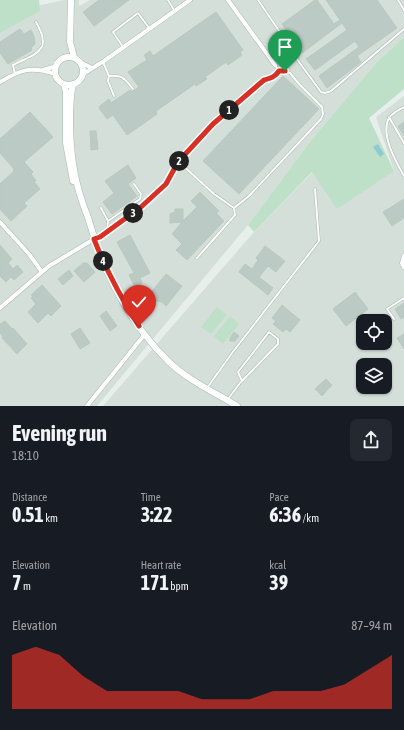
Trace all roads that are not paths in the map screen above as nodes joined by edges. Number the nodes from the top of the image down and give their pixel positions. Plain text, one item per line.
1 (71, 0) edge
2 (168, 0) edge
3 (190, 0) edge
4 (228, 0) edge
5 (258, 0) edge
6 (398, 0) edge
7 (404, 10) edge
8 (175, 11) junction
9 (36, 22) dead end
10 (150, 29) junction
11 (404, 29) edge
12 (70, 42) junction
13 (288, 47) junction
14 (124, 48) junction
15 (74, 57) junction
16 (63, 58) junction
17 (272, 60) junction
18 (80, 62) junction
19 (102, 62) junction
20 (275, 65) joint
21 (56, 66) junction
22 (92, 68) junction
23 (42, 70) junction
24 (279, 71) junction
25 (15, 74) junction
26 (56, 74) junction
27 (83, 74) junction
28 (109, 76) junction
29 (0, 82) edge
30 (64, 84) junction
31 (73, 84) junction
32 (133, 89) dead end
33 (114, 96) dead end
34 (404, 107) edge
35 (390, 117) junction
36 (404, 143) edge
37 (178, 162) junction
38 (404, 176) edge
39 (134, 184) dead end
40 (315, 189) dead end
41 (101, 208) dead end
42 (234, 208) junction
43 (108, 221) junction
44 (0, 222) edge
45 (107, 232) junction
46 (93, 237) junction
47 (404, 256) edge
48 (197, 258) dead end
49 (404, 267) edge
50 (42, 272) junction
51 (404, 298) edge
52 (0, 308) edge
53 (394, 319) dead end
54 (145, 334) junction
55 (242, 381) junction
56 (207, 388) junction
57 (227, 400) junction
58 (87, 406) edge
59 (237, 406) edge

1 - 12 street
2 - 8 lane
3 - 8 street
4 - 17 street
5 - 13 lane
6 - 7 lane
8 - 10 street
9 - 25 lane
10 - 14 street
10 - 14 lane
11 - 13 lane
12 - 15 street
12 - 16 street
13 - 17 lane
14 - 19 street
15 - 16 street
15 - 18 street
16 - 21 street
17 - 20 street
18 - 22 street
18 - 27 street
19 - 22 street
19 - 28 lane
20 - 24 lane
21 - 23 street
21 - 26 street
22 - 27 street
23 - 25 street
23 - 26 street
24 - 37 lane
24 - 42 lane
25 - 29 street
26 - 30 street
27 - 31 street
28 - 32 lane
28 - 33 lane
30 - 31 street
30 - 46 street
31 - 46 street
34 - 35 lane
35 - 36 lane
35 - 38 lane
37 - 42 lane
37 - 45 street
39 - 43 lane
40 - 56 lane
41 - 43 lane
42 - 48 lane
43 - 45 lane
44 - 50 street
45 - 46 street
46 - 50 street
46 - 54 street
47 - 49 street
50 - 52 street
51 - 53 lane
54 - 56 street
54 - 58 street
55 - 55 lane
55 - 57 lane
56 - 57 street
57 - 59 street

